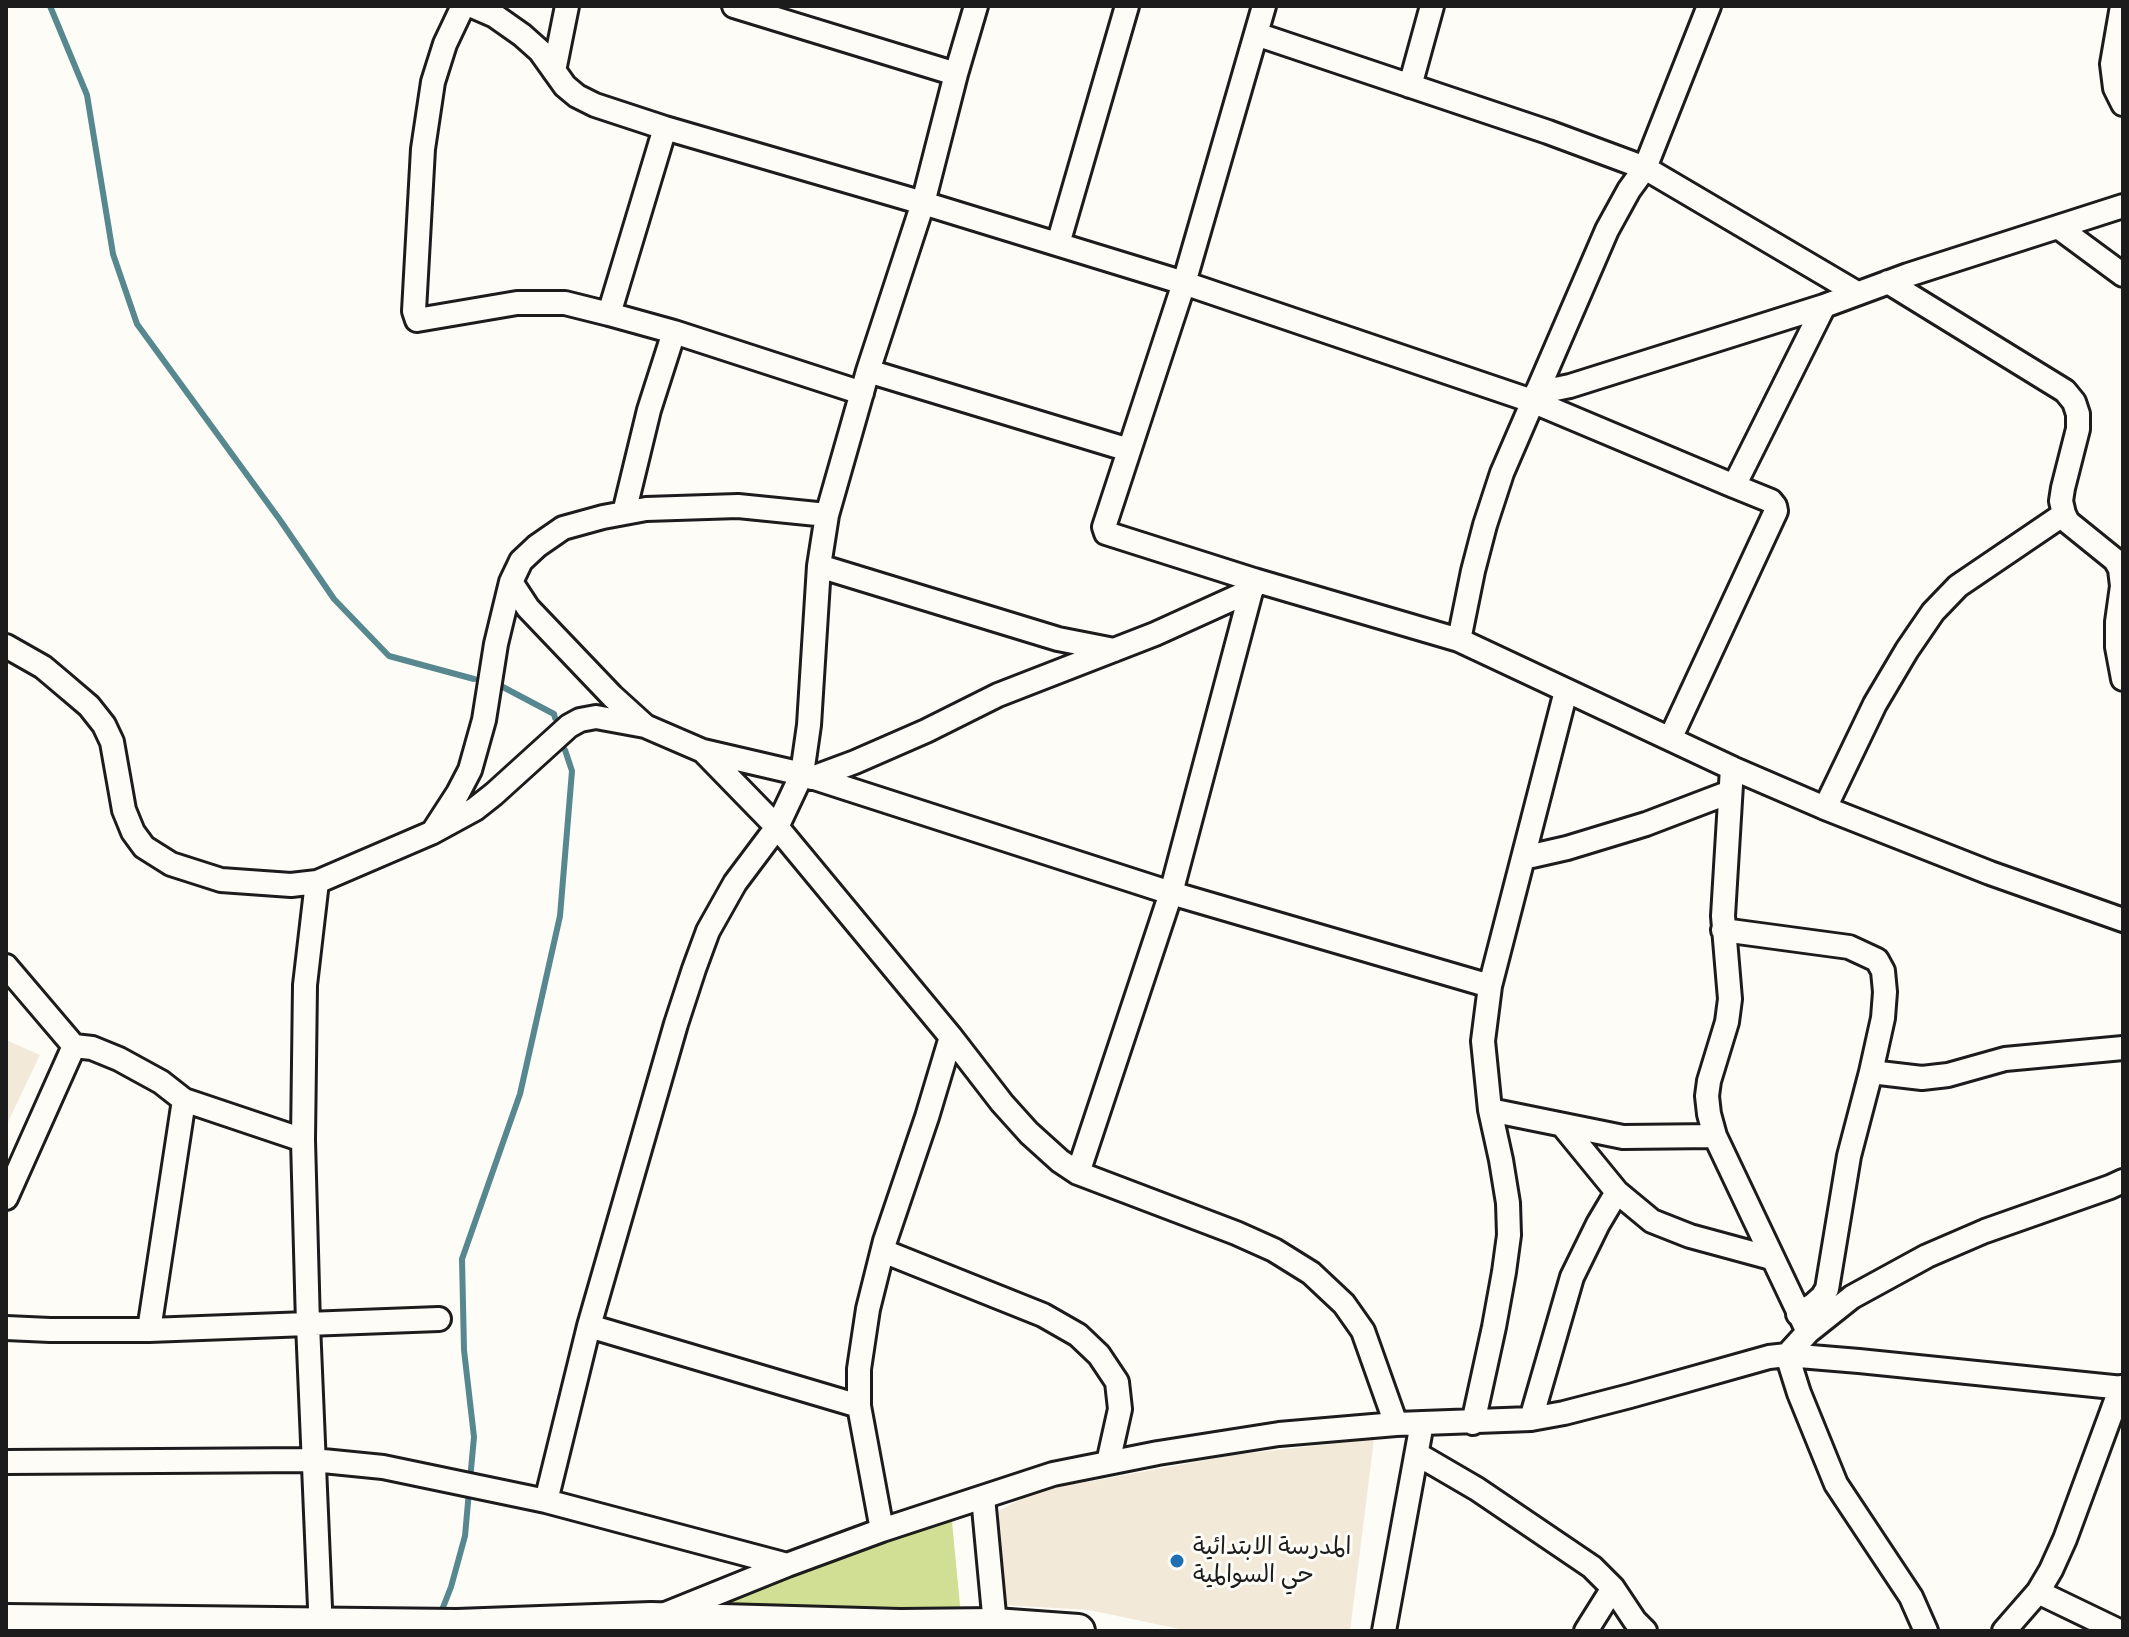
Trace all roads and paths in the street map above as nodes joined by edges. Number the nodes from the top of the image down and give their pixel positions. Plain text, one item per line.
1 (463, 6) edge
2 (472, 6) edge
3 (567, 6) edge
4 (734, 6) edge
5 (976, 6) edge
6 (1127, 6) edge
7 (1264, 6) edge
8 (1432, 6) edge
9 (1709, 6) edge
10 (2122, 6) edge
11 (779, 13) edge
12 (1256, 34) junction
13 (554, 71) junction
14 (956, 74) junction
15 (1410, 86) junction
16 (2123, 104) edge
17 (665, 128) junction
18 (1645, 168) junction
19 (923, 203) junction
20 (2123, 206) edge
21 (2058, 227) junction
22 (1058, 244) junction
23 (2123, 275) edge
24 (1888, 282) junction
25 (1184, 283) junction
26 (1857, 293) junction
27 (1824, 306) junction
28 (609, 314) junction
29 (674, 332) junction
30 (868, 371) junction
31 (862, 393) junction
32 (1534, 397) junction
33 (1129, 450) junction
34 (1734, 486) junction
35 (624, 513) junction
36 (2064, 514) junction
37 (827, 515) junction
38 (819, 566) junction
39 (511, 582) junction
40 (1253, 585) junction
41 (1459, 640) junction
42 (6, 646) edge
43 (1114, 650) junction
44 (2123, 679) edge
45 (1566, 691) junction
46 (645, 726) junction
47 (1670, 739) junction
48 (703, 751) junction
49 (1732, 768) junction
50 (807, 776) junction
51 (1730, 792) junction
52 (1825, 808) junction
53 (777, 827) junction
54 (431, 833) junction
55 (1523, 858) junction
56 (317, 882) junction
57 (1171, 893) junction
58 (2123, 920) edge
59 (1723, 930) junction
60 (6, 966) edge
61 (1490, 986) junction
62 (951, 1037) junction
63 (74, 1046) junction
64 (2123, 1048) edge
65 (1871, 1072) junction
66 (184, 1100) junction
67 (1490, 1110) junction
68 (1563, 1126) junction
69 (1715, 1136) junction
70 (303, 1140) junction
71 (1078, 1173) junction
72 (2123, 1181) edge
73 (1617, 1192) junction
74 (6, 1198) edge
75 (883, 1251) junction
76 (1771, 1258) junction
77 (439, 1319) dead end
78 (1803, 1323) junction
79 (308, 1324) junction
80 (589, 1326) junction
81 (6, 1328) edge
82 (149, 1330) junction
83 (1787, 1355) junction
84 (2122, 1388) edge
85 (859, 1406) junction
86 (1531, 1419) junction
87 (1422, 1423) junction
88 (1473, 1423) junction
89 (1396, 1424) junction
90 (1417, 1454) junction
91 (313, 1460) junction
92 (6, 1462) edge
93 (1108, 1463) junction
94 (983, 1497) junction
95 (546, 1501) junction
96 (882, 1530) junction
97 (787, 1565) junction
98 (1613, 1588) junction
99 (2038, 1592) junction
100 (6, 1621) edge
101 (651, 1625) edge
102 (995, 1625) junction
103 (223, 1627) edge
104 (321, 1628) edge
105 (900, 1628) edge
106 (1060, 1630) edge
107 (1384, 1631) edge
108 (1586, 1631) edge
109 (1645, 1631) edge
110 (1926, 1631) edge
111 (2004, 1631) edge
112 (2119, 1631) edge

1 - 28 street
2 - 13 street
3 - 13 street
4 - 11 street
5 - 14 street
6 - 22 street
7 - 12 street
8 - 15 street
9 - 18 street
10 - 16 street
11 - 14 street
12 - 15 street
12 - 25 street
13 - 17 street
14 - 19 street
15 - 18 street
17 - 19 street
17 - 28 street
18 - 26 street
18 - 32 street
19 - 22 street
19 - 30 street
20 - 21 street
21 - 23 street
21 - 24 street
22 - 25 street
24 - 26 street
24 - 36 street
25 - 32 street
25 - 33 street
26 - 27 street
27 - 32 street
27 - 34 street
28 - 29 street
29 - 31 street
29 - 35 street
30 - 31 street
30 - 33 street
31 - 37 street
32 - 34 street
32 - 41 street
33 - 40 street
34 - 47 street
35 - 37 street
35 - 39 street
36 - 44 street
36 - 52 street
37 - 38 street
38 - 43 street
38 - 50 street
39 - 46 street
39 - 54 street
40 - 41 street
40 - 43 street
40 - 57 street
41 - 45 street
42 - 56 street
43 - 50 street
45 - 47 street
45 - 55 street
46 - 48 street
46 - 54 street
47 - 49 street
48 - 50 street
48 - 53 street
49 - 51 street
49 - 52 street
50 - 53 street
50 - 57 street
51 - 55 street
51 - 59 street
52 - 58 street
53 - 62 street
53 - 80 street
54 - 56 street
55 - 61 street
56 - 70 street
57 - 61 street
57 - 71 street
59 - 65 street
59 - 69 street
60 - 63 street
61 - 67 street
62 - 71 street
62 - 75 street
63 - 66 street
63 - 74 street
64 - 65 street
65 - 78 street
66 - 70 street
66 - 82 street
67 - 68 street
67 - 88 street
68 - 69 street
68 - 73 street
69 - 76 street
70 - 79 street
71 - 89 street
72 - 78 street
73 - 76 street
73 - 86 street
75 - 85 street
75 - 93 street
76 - 78 street
77 - 79 street
78 - 83 street
79 - 82 street
79 - 91 street
80 - 85 street
80 - 95 street
81 - 82 street
83 - 84 street
83 - 86 street
83 - 110 street
84 - 99 street
85 - 96 street
86 - 88 street
87 - 88 street
87 - 89 street
87 - 90 street
89 - 93 street
90 - 98 street
90 - 107 street
91 - 92 street
91 - 95 street
91 - 104 street
93 - 94 street
94 - 96 street
94 - 102 street
95 - 97 street
96 - 97 street
97 - 101 street
98 - 108 street
98 - 109 street
99 - 111 street
99 - 112 street
100 - 103 main road
101 - 104 main road
101 - 105 main road
102 - 105 main road
102 - 106 main road
103 - 104 main road

